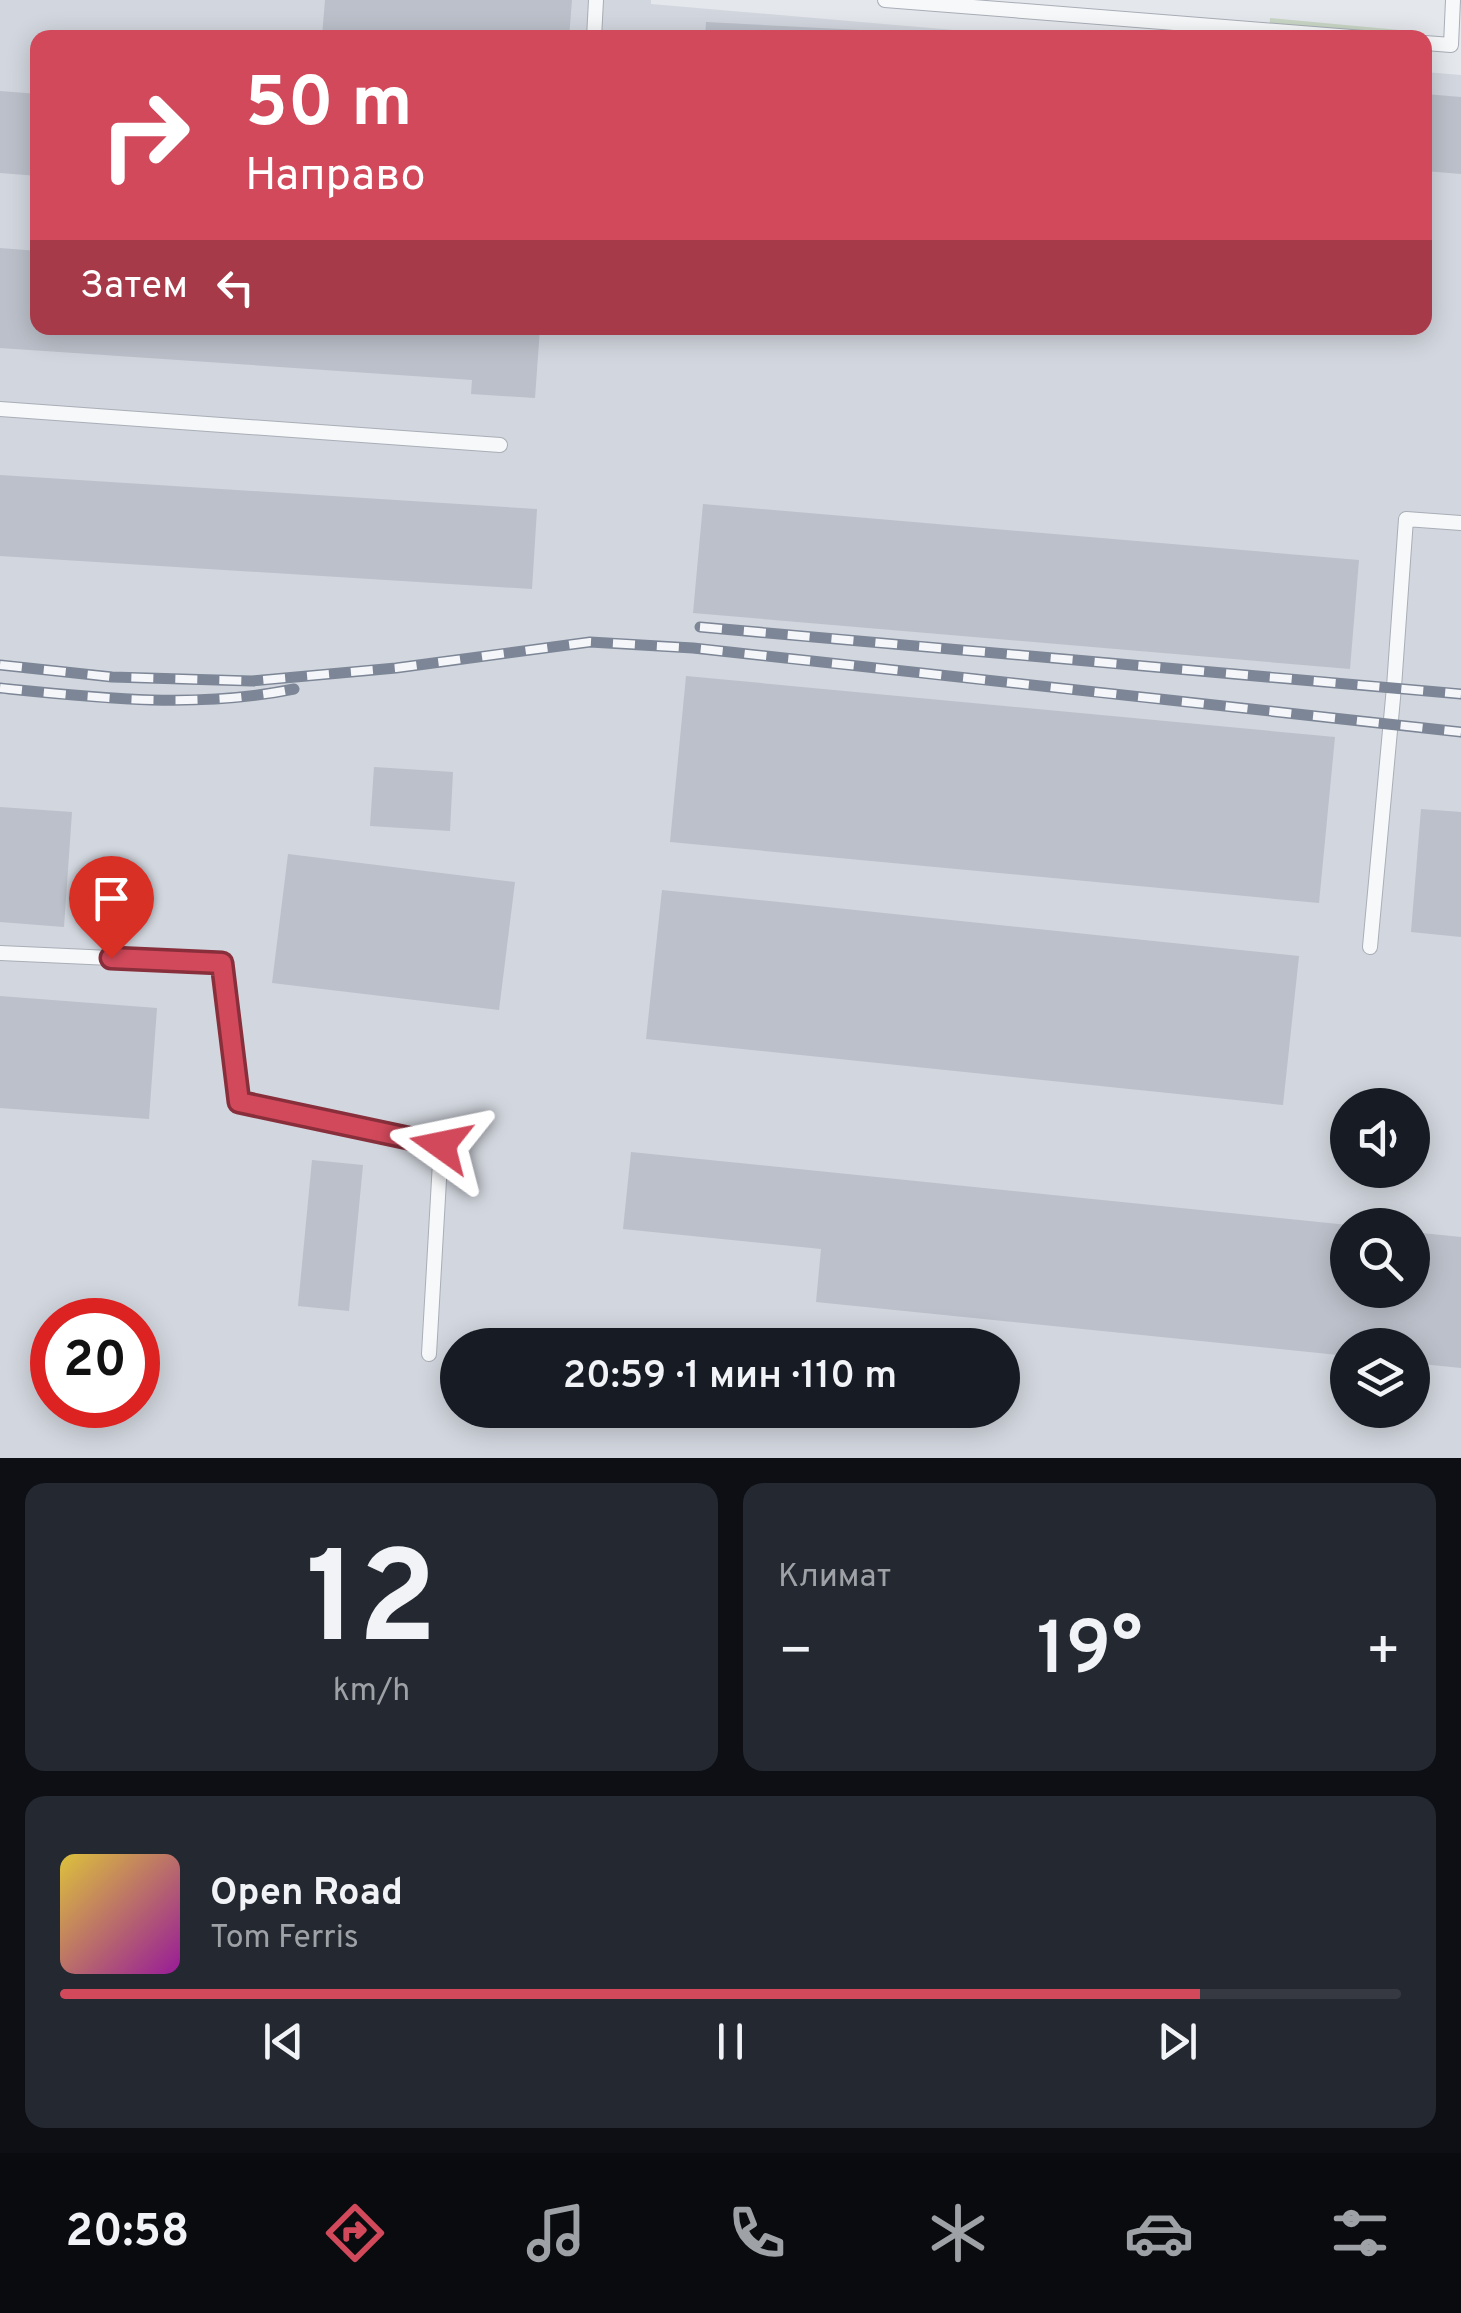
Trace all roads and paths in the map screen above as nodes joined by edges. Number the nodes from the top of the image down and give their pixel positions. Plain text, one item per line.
1 (596, 0) edge
2 (886, 0) edge
3 (1452, 0) edge
4 (594, 30) edge
5 (1263, 30) edge
6 (1432, 43) edge
7 (0, 409) edge
8 (500, 444) dead end
9 (1461, 522) edge
10 (1370, 946) dead end
11 (0, 952) edge
12 (429, 1354) dead end

1 - 4 lane
2 - 5 lane
3 - 6 lane
7 - 8 lane
9 - 10 lane
11 - 12 lane

